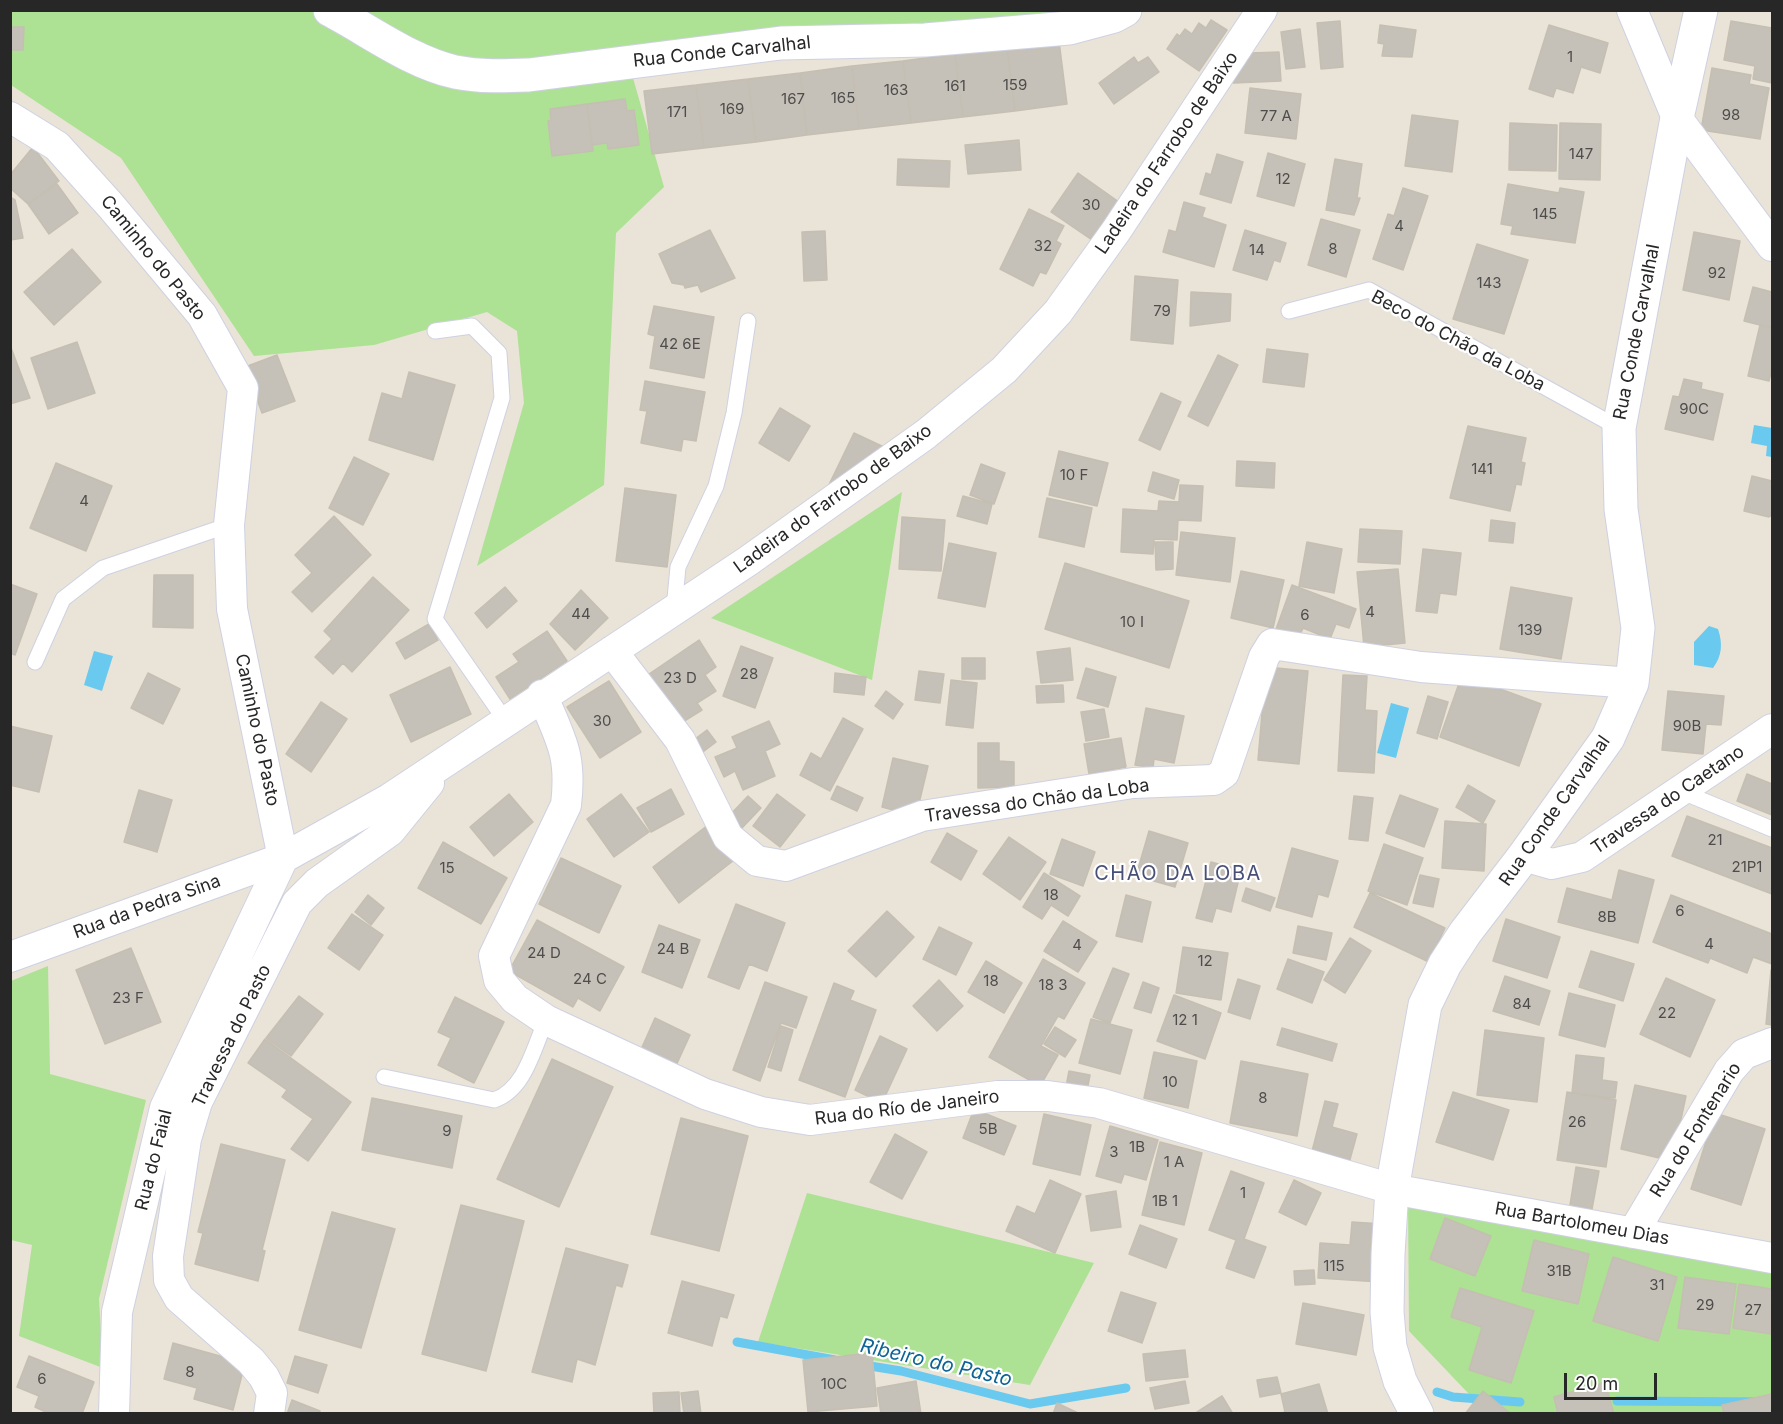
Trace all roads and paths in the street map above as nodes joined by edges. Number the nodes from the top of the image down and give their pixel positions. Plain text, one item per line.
1 (330, 10) edge
2 (1125, 10) edge
3 (1262, 10) edge
4 (1632, 10) edge
5 (1701, 10) edge
6 (10, 117) edge
7 (1677, 118) junction
8 (1773, 246) edge
9 (1289, 311) dead end
10 (748, 321) dead end
11 (435, 331) dead end
12 (1620, 428) junction
13 (229, 525) junction
14 (674, 612) junction
15 (612, 651) junction
16 (35, 662) dead end
17 (1632, 682) junction
18 (542, 695) junction
19 (505, 720) junction
20 (1773, 729) edge
21 (449, 759) junction
22 (1680, 791) junction
23 (1773, 829) edge
24 (1524, 856) junction
25 (283, 858) junction
26 (10, 957) edge
27 (546, 1020) junction
28 (1773, 1043) edge
29 (384, 1077) dead end
30 (1392, 1189) junction
31 (1633, 1233) junction
32 (1773, 1258) edge
33 (114, 1413) edge
34 (268, 1413) edge
35 (1414, 1413) edge

1 - 2 street, Rua Conde Carvalhal
3 - 14 street, Ladeira do Farrobo de Baixo
4 - 7 street
5 - 7 street, Rua Conde Carvalhal
6 - 13 street, Caminho do Pasto
7 - 8 street
7 - 12 street, Rua Conde Carvalhal
9 - 12 lane, Beco do Chão da Loba
10 - 14 lane
11 - 19 lane
12 - 17 street, Rua Conde Carvalhal
13 - 16 lane
13 - 25 street, Caminho do Pasto
14 - 15 street, Ladeira do Farrobo de Baixo
15 - 17 street, Travessa do Chão da Loba
15 - 18 street, Ladeira do Farrobo de Baixo
17 - 24 street, Rua Conde Carvalhal
18 - 19 street, Ladeira do Farrobo de Baixo
18 - 27 street, Rua do Río de Janeiro
19 - 21 street, Ladeira do Farrobo de Baixo
20 - 22 street, Travessa do Caetano
21 - 25 street, Ladeira do Farrobo de Baixo
21 - 34 street, Travessa do Pasto
22 - 23 lane
22 - 24 street, Travessa do Caetano
24 - 30 street, Rua Conde Carvalhal
25 - 26 street, Rua da Pedra Sina
25 - 33 street, Rua do Faial
27 - 29 lane
27 - 30 street, Rua do Río de Janeiro
28 - 31 street, Rua do Fontenario
30 - 31 street, Rua Bartolomeu Dias
30 - 35 street, Rua Conde Carvalhal
31 - 32 street, Rua Bartolomeu Dias

